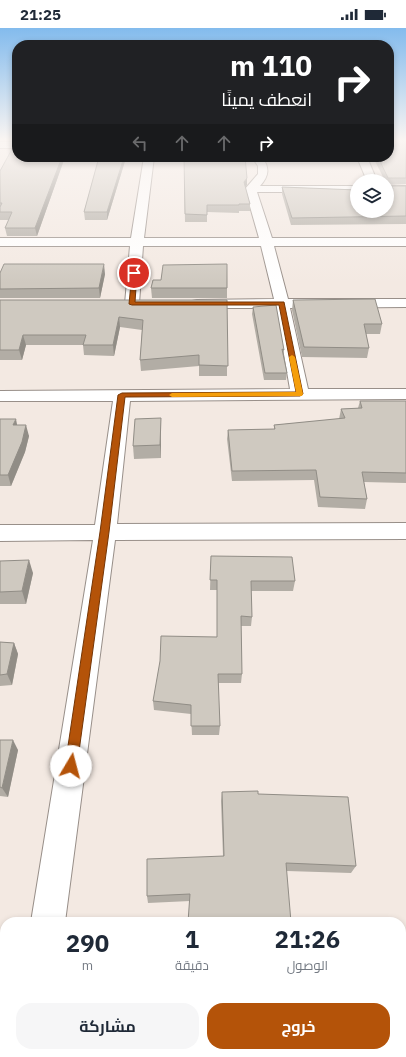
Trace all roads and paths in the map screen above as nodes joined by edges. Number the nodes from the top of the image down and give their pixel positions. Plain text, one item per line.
1 (145, 187) edge
2 (252, 187) edge
3 (250, 189) junction
4 (350, 189) edge
5 (394, 189) edge
6 (406, 189) edge
7 (0, 242) edge
8 (137, 242) junction
9 (406, 242) edge
10 (267, 243) junction
11 (282, 303) junction
12 (406, 303) edge
13 (116, 304) edge
14 (132, 304) junction
15 (148, 304) edge
16 (187, 304) edge
17 (300, 394) junction
18 (406, 394) edge
19 (122, 395) junction
20 (0, 396) edge
21 (406, 531) edge
22 (0, 532) edge
23 (105, 532) junction
24 (49, 917) edge

1 - 8 street
2 - 3 street
3 - 4 street
3 - 10 street
5 - 6 street
7 - 8 street
8 - 10 street
8 - 14 street
9 - 10 street
10 - 11 street
11 - 12 street
11 - 16 street
11 - 17 street
13 - 14 street
14 - 15 street
17 - 18 street
17 - 19 street
19 - 20 street
19 - 23 street
21 - 23 street
22 - 23 street
23 - 24 street

